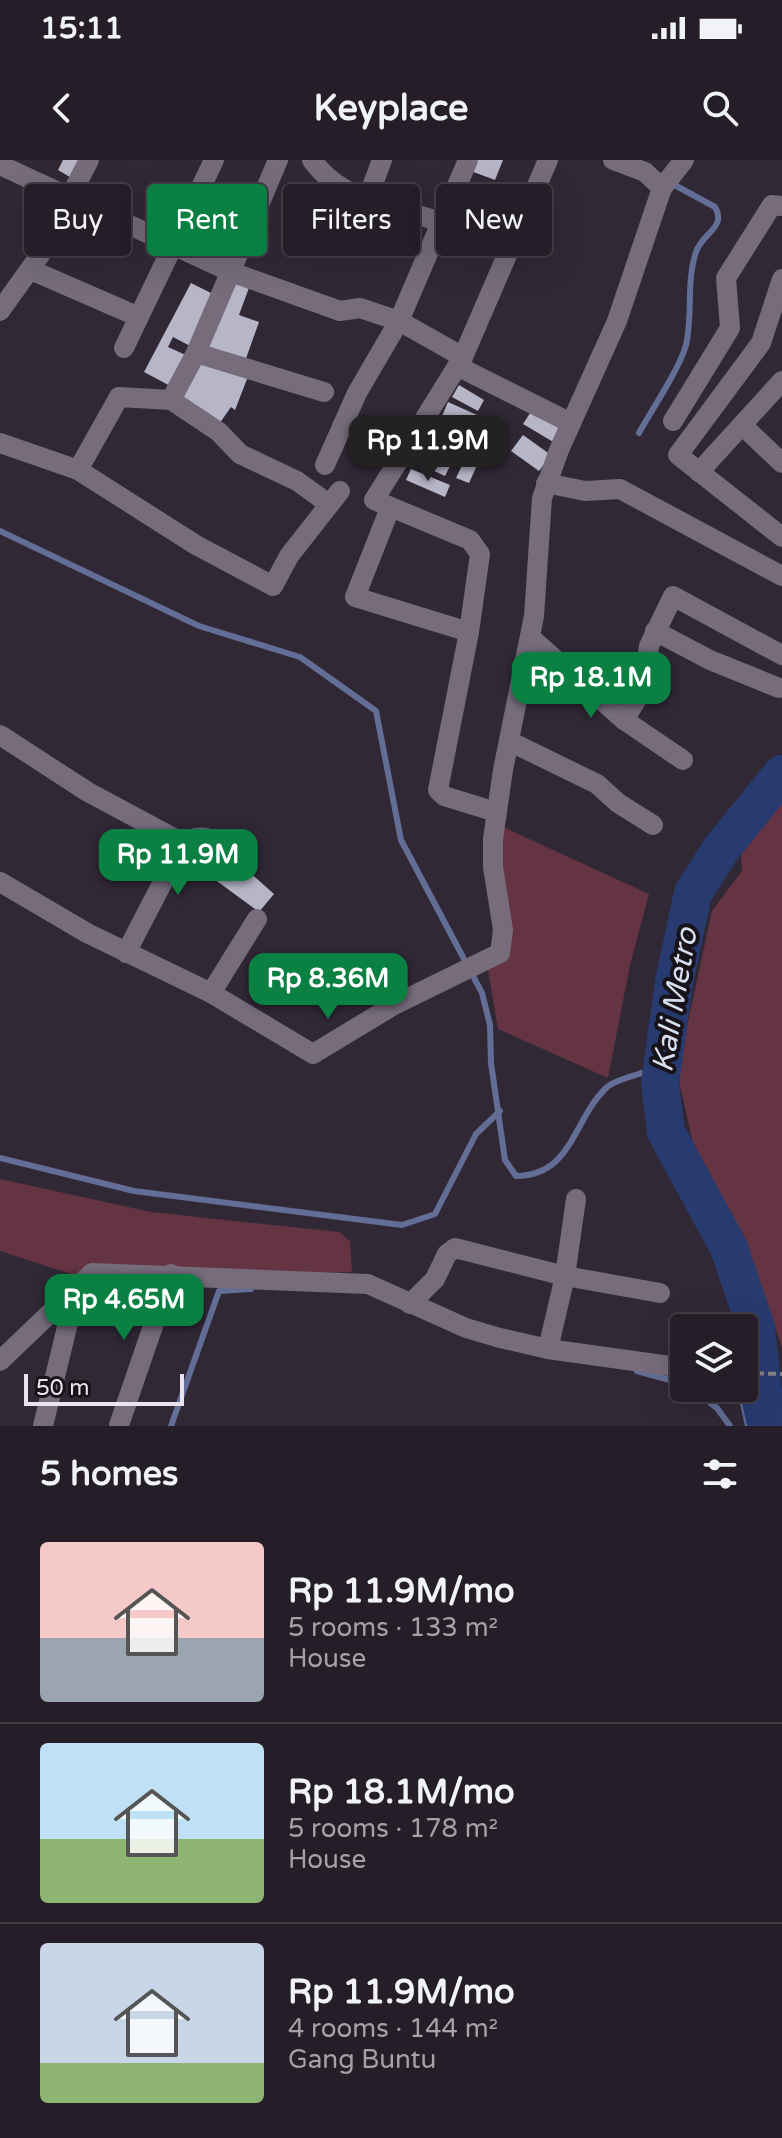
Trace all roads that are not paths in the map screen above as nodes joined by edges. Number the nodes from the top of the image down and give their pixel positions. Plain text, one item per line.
1 (89, 160) edge
2 (214, 160) edge
3 (278, 160) edge
4 (312, 160) edge
5 (382, 160) edge
6 (468, 160) edge
7 (548, 160) edge
8 (613, 160) edge
9 (684, 160) edge
10 (0, 165) edge
11 (39, 184) edge
12 (77, 184) edge
13 (203, 184) edge
14 (335, 184) edge
15 (373, 184) edge
16 (458, 184) edge
17 (537, 184) edge
18 (662, 188) junction
19 (782, 206) edge
20 (436, 236) edge
21 (39, 256) edge
22 (169, 256) edge
23 (196, 256) edge
24 (504, 256) edge
25 (31, 270) junction
26 (231, 272) junction
27 (782, 279) edge
28 (0, 311) edge
29 (139, 317) junction
30 (399, 321) junction
31 (124, 348) dead end
32 (196, 353) junction
33 (460, 361) junction
34 (782, 381) edge
35 (324, 392) dead end
36 (171, 400) junction
37 (673, 421) dead end
38 (571, 423) junction
39 (743, 426) junction
40 (0, 443) edge
41 (782, 463) edge
42 (325, 465) dead end
43 (78, 470) junction
44 (699, 472) junction
45 (546, 483) junction
46 (390, 508) junction
47 (782, 537) edge
48 (782, 576) edge
49 (655, 631) junction
50 (469, 632) junction
51 (531, 638) junction
52 (782, 655) edge
53 (779, 688) dead end
54 (624, 720) junction
55 (0, 735) edge
56 (509, 741) junction
57 (683, 760) dead end
58 (496, 812) junction
59 (653, 825) dead end
60 (183, 843) junction
61 (236, 855) dead end
62 (0, 882) edge
63 (257, 919) dead end
64 (126, 953) junction
65 (211, 993) junction
66 (576, 1199) dead end
67 (171, 1274) junction
68 (565, 1276) junction
69 (660, 1293) dead end
70 (69, 1297) junction
71 (410, 1304) junction
72 (548, 1349) junction
73 (0, 1361) edge
74 (670, 1366) edge
75 (119, 1425) edge
76 (43, 1426) edge

1 - 12 street
2 - 13 street
3 - 26 street
4 - 14 street
5 - 15 street
6 - 16 street
7 - 17 street
8 - 18 street
9 - 18 street
10 - 11 street
18 - 38 street
19 - 37 street
20 - 30 street
21 - 25 street
22 - 29 street
23 - 26 street
24 - 33 street
25 - 28 street
25 - 29 street
26 - 30 street
26 - 32 street
27 - 44 street
29 - 31 street
30 - 33 street
30 - 42 street
32 - 35 street
32 - 36 street
33 - 38 street
33 - 46 street
34 - 39 street
36 - 43 street
36 - 43 street
38 - 45 street
39 - 41 street
39 - 44 street
40 - 43 street
44 - 47 street
45 - 48 street
45 - 51 street
46 - 50 street
46 - 50 street
49 - 52 street
49 - 53 street
49 - 54 street
50 - 58 street
51 - 54 street
51 - 56 street
54 - 57 street
55 - 60 street
56 - 58 street
56 - 59 street
58 - 65 street
60 - 61 street
60 - 64 street
62 - 64 street
63 - 65 street
64 - 65 street
66 - 68 street
67 - 70 street
67 - 71 street
67 - 75 street
68 - 69 street
68 - 71 street
68 - 72 street
70 - 73 street
70 - 76 street
71 - 72 street
72 - 74 street

